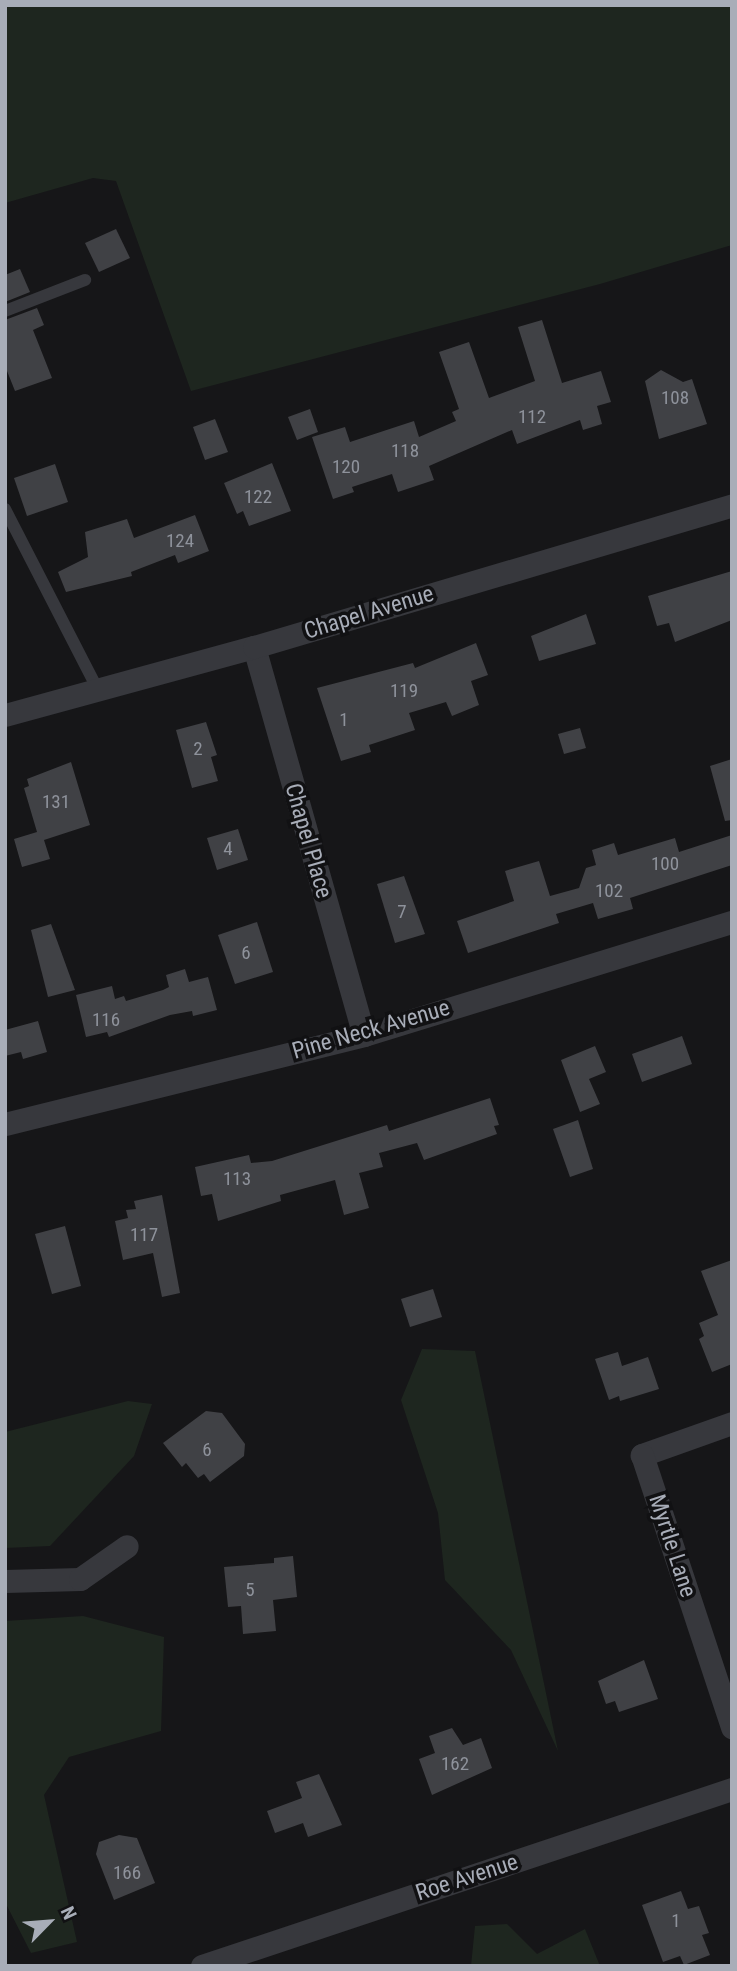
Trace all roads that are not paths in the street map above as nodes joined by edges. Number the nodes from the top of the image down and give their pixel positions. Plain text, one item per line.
1 (85, 280) dead end
2 (5, 311) edge
3 (732, 506) edge
4 (5, 509) edge
5 (254, 647) junction
6 (99, 690) junction
7 (5, 715) edge
8 (732, 922) edge
9 (364, 1034) junction
10 (5, 1124) edge
11 (732, 1423) edge
12 (127, 1546) dead end
13 (5, 1581) edge
14 (732, 1727) edge
15 (732, 1789) edge
16 (202, 1966) edge

1 - 2 lane
3 - 5 street, Chapel Avenue
4 - 6 lane
5 - 6 street, Chapel Avenue
5 - 9 street, Chapel Place
6 - 7 street, Chapel Avenue
8 - 9 street, Pine Neck Avenue
9 - 10 street, Pine Neck Avenue
11 - 14 street, Myrtle Lane
12 - 13 street
15 - 16 street, Roe Avenue

